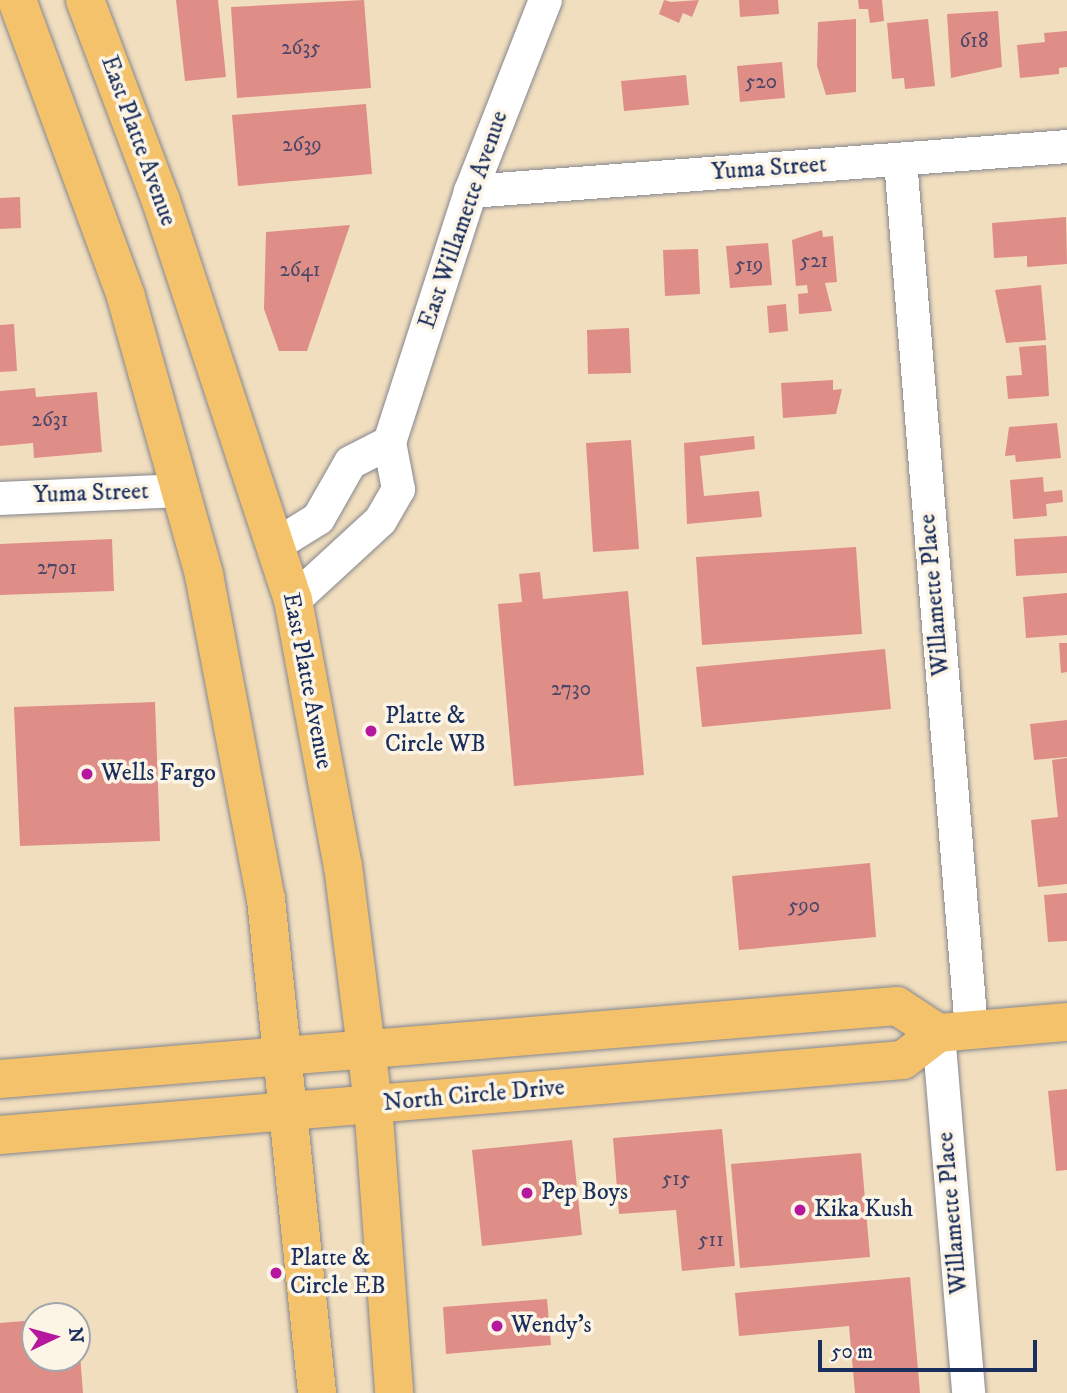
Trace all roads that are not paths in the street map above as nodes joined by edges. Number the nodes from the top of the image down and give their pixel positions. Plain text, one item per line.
1 (16, 0) edge
2 (85, 0) edge
3 (545, 0) edge
4 (1067, 146) edge
5 (900, 160) junction
6 (470, 191) junction
7 (388, 442) junction
8 (182, 490) junction
9 (0, 498) edge
10 (276, 544) junction
11 (293, 600) junction
12 (1067, 1022) edge
13 (955, 1031) junction
14 (365, 1048) junction
15 (284, 1059) junction
16 (0, 1079) edge
17 (373, 1104) junction
18 (289, 1115) junction
19 (0, 1135) edge
20 (317, 1393) edge
21 (394, 1393) edge
22 (968, 1393) edge

1 - 8 main road
2 - 10 main road, East Platte Avenue
3 - 6 street, East Willamette Avenue
4 - 5 street, Yuma Street
5 - 6 street, Yuma Street
5 - 13 street, Willamette Place
6 - 7 street, East Willamette Avenue
7 - 10 street
7 - 11 street
8 - 9 street, Yuma Street
8 - 15 main road
10 - 11 main road, East Platte Avenue
11 - 14 main road, East Platte Avenue
12 - 13 main road
13 - 14 main road
13 - 17 main road, North Circle Drive
13 - 22 street, Willamette Place
14 - 15 main road
14 - 17 main road, East Platte Avenue
15 - 16 main road
15 - 18 main road
17 - 18 main road, North Circle Drive
17 - 21 main road, East Platte Avenue
18 - 19 main road, North Circle Drive
18 - 20 main road

